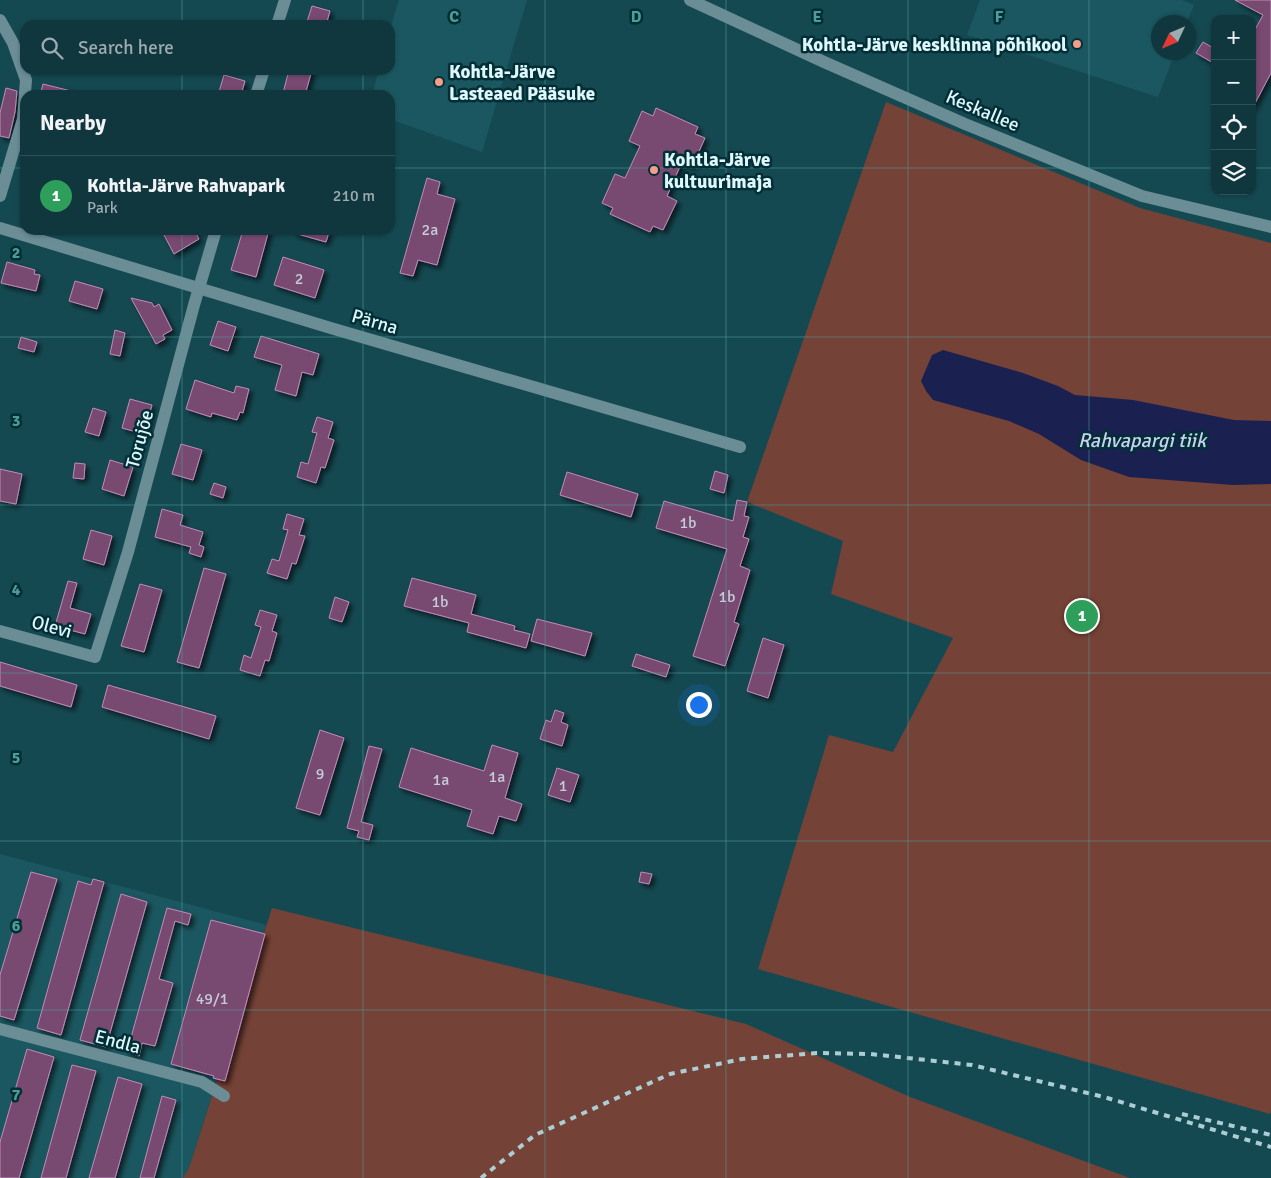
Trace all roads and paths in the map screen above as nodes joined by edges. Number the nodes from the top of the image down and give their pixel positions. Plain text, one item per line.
1 (285, 0) edge
2 (690, 0) edge
3 (0, 20) edge
4 (279, 20) edge
5 (20, 65) edge
6 (24, 75) edge
7 (262, 75) edge
8 (25, 90) edge
9 (258, 90) edge
10 (20, 129) edge
11 (0, 196) edge
12 (1271, 227) edge
13 (0, 228) edge
14 (20, 234) edge
15 (23, 235) edge
16 (215, 235) edge
17 (199, 288) junction
18 (740, 447) dead end
19 (0, 631) edge
20 (95, 657) joint
21 (0, 1029) edge
22 (224, 1096) dead end

1 - 4 street
2 - 12 street, Keskallee
3 - 5 street
6 - 8 street
7 - 9 street
10 - 11 street
13 - 14 street, Pärna
15 - 17 street, Pärna
16 - 17 street, Torujõe
17 - 18 street, Pärna
17 - 20 street, Torujõe
19 - 20 street, Olevi
21 - 22 street, Endla

